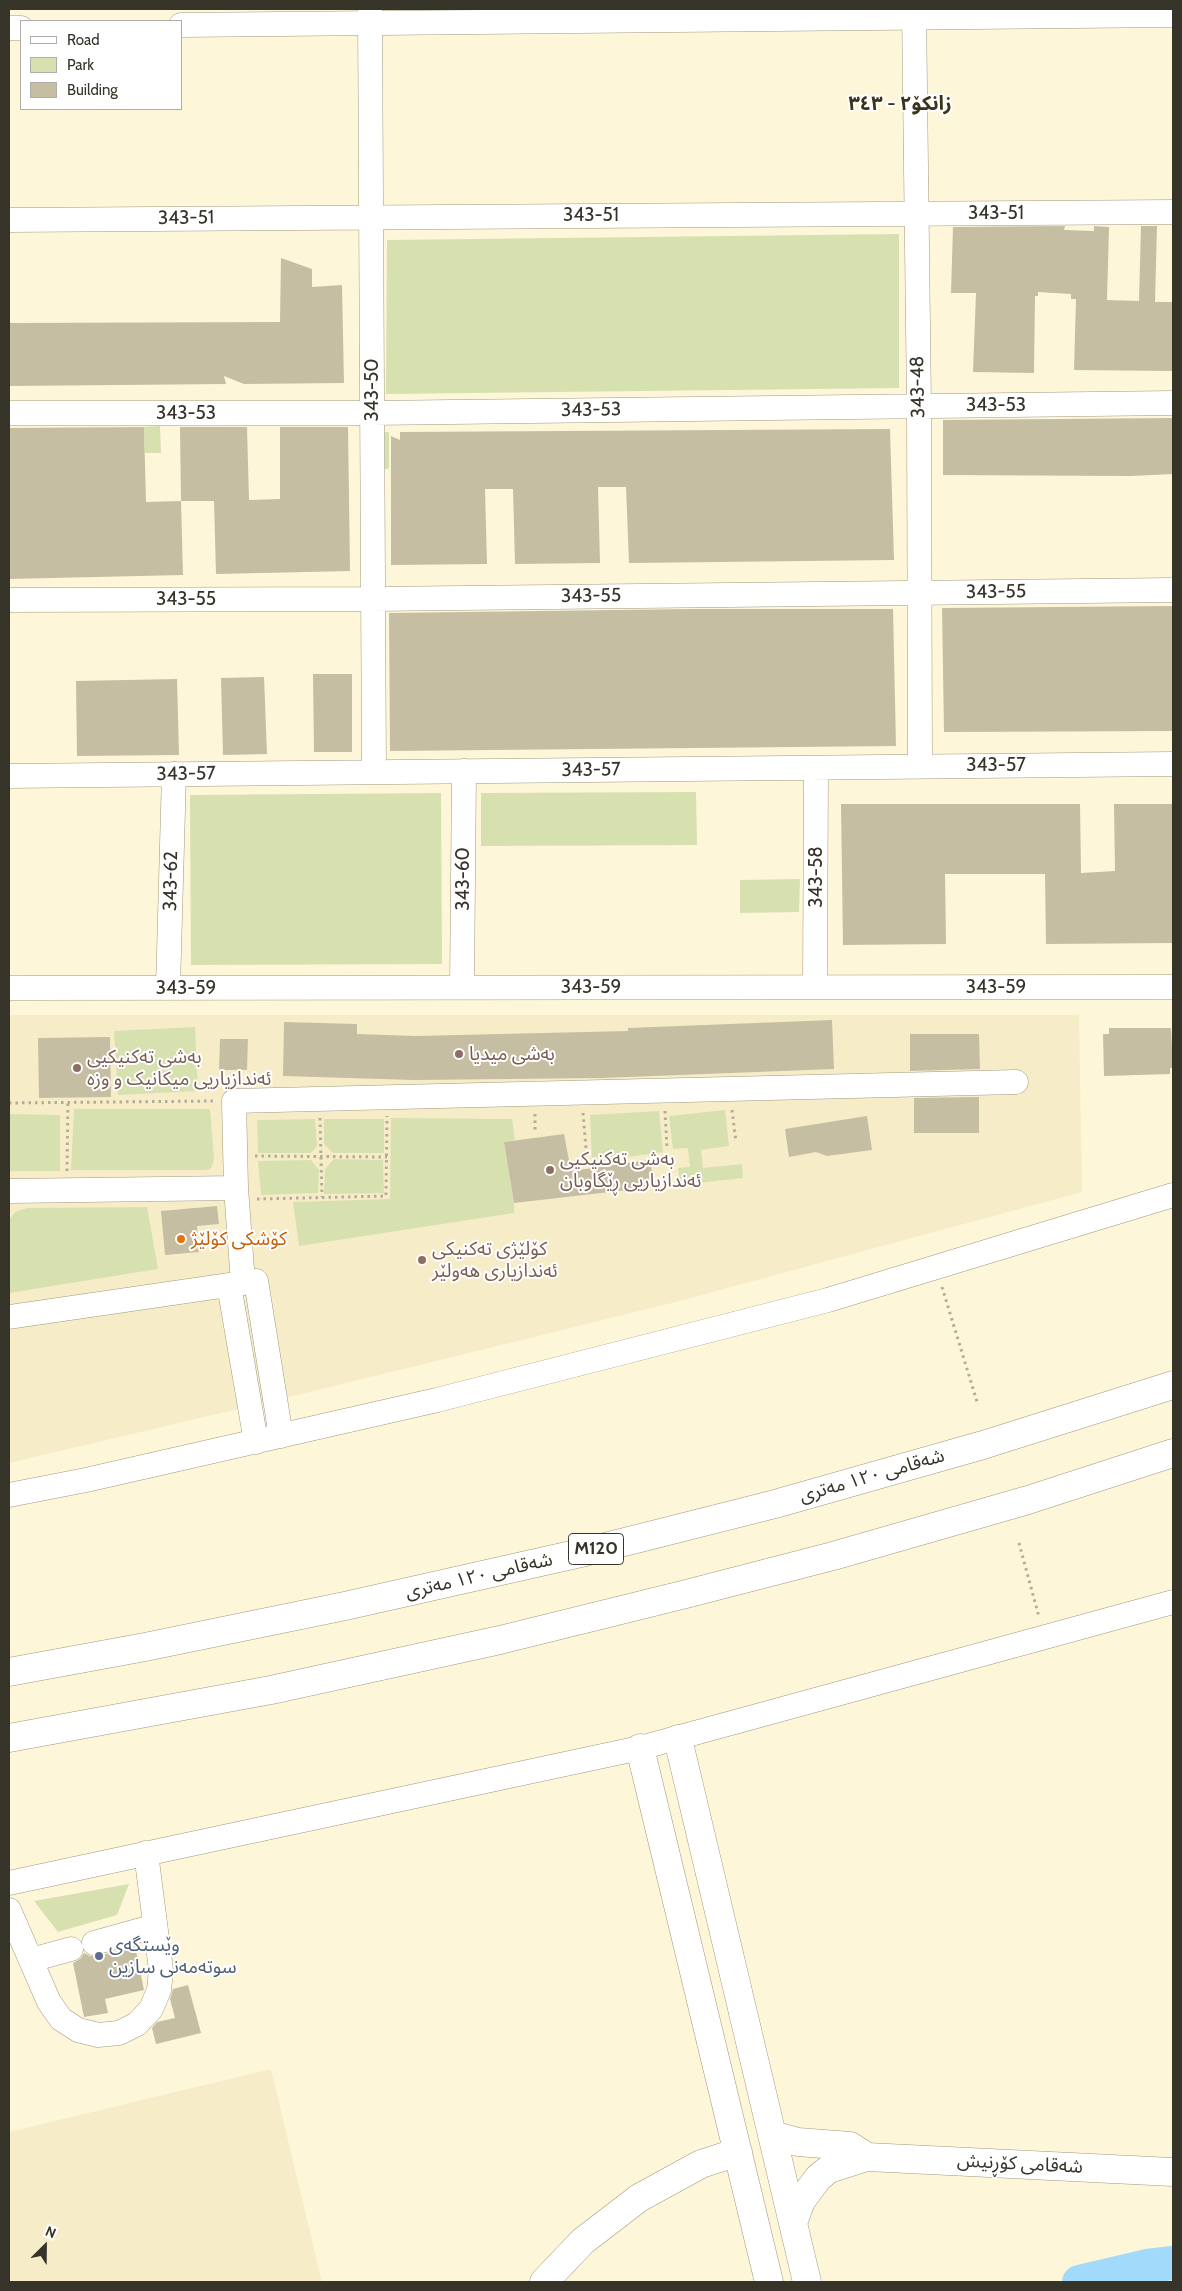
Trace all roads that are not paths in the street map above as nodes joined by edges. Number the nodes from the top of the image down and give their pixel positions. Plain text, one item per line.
1 (914, 13) edge
2 (1173, 14) edge
3 (370, 15) edge
4 (182, 25) edge
5 (1173, 212) edge
6 (915, 214) junction
7 (371, 217) junction
8 (9, 220) edge
9 (1173, 404) edge
10 (919, 405) junction
11 (9, 413) edge
12 (372, 413) junction
13 (1173, 590) edge
14 (920, 593) junction
15 (373, 599) junction
16 (9, 600) edge
17 (1173, 764) edge
18 (920, 766) junction
19 (816, 768) junction
20 (464, 771) junction
21 (374, 772) junction
22 (174, 774) junction
23 (9, 776) edge
24 (462, 987) junction
25 (815, 987) junction
26 (1173, 987) edge
27 (9, 988) edge
28 (168, 988) junction
29 (1016, 1082) dead end
30 (9, 1191) edge
31 (238, 1194) junction
32 (1173, 1195) edge
33 (242, 1283) junction
34 (9, 1317) edge
35 (1173, 1385) edge
36 (281, 1436) junction
37 (256, 1442) junction
38 (1173, 1453) edge
39 (9, 1495) edge
40 (1173, 1602) edge
41 (9, 1672) edge
42 (9, 1738) edge
43 (678, 1739) junction
44 (640, 1748) junction
45 (146, 1854) junction
46 (9, 1883) edge
47 (9, 1910) edge
48 (155, 1926) junction
49 (94, 1943) dead end
50 (71, 1949) dead end
51 (31, 1960) junction
52 (772, 2135) junction
53 (738, 2152) junction
54 (867, 2157) junction
55 (1173, 2172) edge
56 (793, 2223) junction
57 (544, 2282) edge
58 (769, 2282) edge
59 (807, 2282) edge

1 - 2 street
1 - 3 street
1 - 6 street, 343-48
3 - 4 street
3 - 7 street, 343-50
5 - 6 street, 343-51
6 - 7 street, 343-51
6 - 10 street, 343-48
7 - 8 street, 343-51
7 - 12 street, 343-50
9 - 10 street, 343-53
10 - 12 street, 343-53
10 - 14 street, 343-48
11 - 12 street, 343-53
12 - 15 street, 343-50
13 - 14 street, 343-55
14 - 15 street, 343-55
14 - 18 street, 343-48
15 - 16 street, 343-55
15 - 21 street, 343-50
17 - 18 street, 343-57
18 - 19 street, 343-57
19 - 20 street, 343-57
19 - 25 street, 343-58
20 - 21 street, 343-57
20 - 24 street, 343-60
21 - 22 street, 343-57
22 - 23 street, 343-57
22 - 28 street, 343-62
24 - 25 street, 343-59
24 - 28 street, 343-59
25 - 26 street, 343-59
27 - 28 street, 343-59
29 - 31 street
30 - 31 street
31 - 33 street
32 - 36 street
33 - 34 street
33 - 36 street
33 - 37 street
35 - 41 main road, شەقامی ١٢٠ مەتری / M120
36 - 37 street
37 - 39 street
38 - 42 main road
40 - 43 street
43 - 44 street
43 - 52 main road
44 - 45 street
44 - 53 main road
45 - 46 street
45 - 48 street
47 - 51 street
48 - 49 street
48 - 51 street
50 - 51 street
52 - 54 main road, شەقامی کۆڕنیش
52 - 56 main road
53 - 57 main road
53 - 58 main road
54 - 55 main road, شەقامی کۆڕنیش
54 - 56 main road, شەقامی کۆڕنیش
56 - 59 main road

